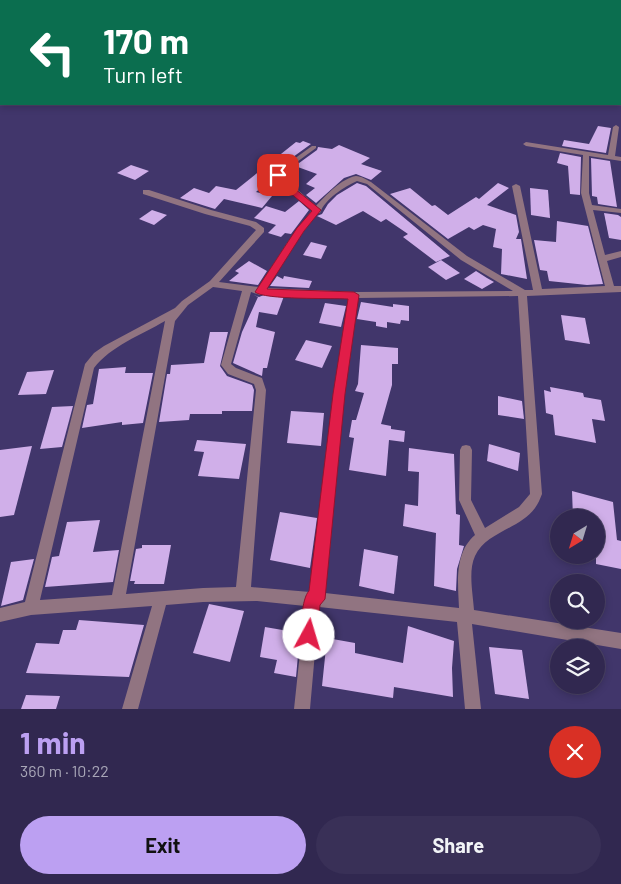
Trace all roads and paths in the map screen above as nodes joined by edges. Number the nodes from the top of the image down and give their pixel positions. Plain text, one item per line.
1 (259, 0) edge
2 (264, 0) edge
3 (271, 0) edge
4 (616, 127) dead end
5 (526, 144) dead end
6 (314, 147) dead end
7 (586, 154) junction
8 (611, 158) junction
9 (621, 159) edge
10 (516, 186) dead end
11 (146, 192) dead end
12 (589, 207) junction
13 (317, 210) junction
14 (621, 211) edge
15 (621, 254) edge
16 (603, 259) junction
17 (211, 284) junction
18 (610, 289) junction
19 (621, 289) edge
20 (247, 290) junction
21 (538, 291) junction
22 (260, 292) junction
23 (522, 292) junction
24 (354, 295) junction
25 (179, 309) junction
26 (466, 450) dead end
27 (483, 537) junction
28 (243, 593) junction
29 (160, 598) junction
30 (315, 598) junction
31 (118, 601) junction
32 (31, 608) junction
33 (0, 615) edge
34 (466, 616) junction
35 (621, 641) edge
36 (130, 709) edge
37 (302, 709) edge
38 (473, 709) edge

1 - 2 street
2 - 3 street
4 - 8 street
5 - 7 street
6 - 13 street
7 - 8 street
7 - 12 street
8 - 9 street
10 - 21 street
11 - 17 street
12 - 14 street
12 - 16 street
13 - 22 street
13 - 23 street
15 - 16 street
16 - 18 street
17 - 20 street
17 - 25 street
18 - 19 street
18 - 21 street
20 - 22 street
20 - 28 street
21 - 23 street
22 - 24 street
23 - 24 street
23 - 27 street
24 - 30 street
25 - 31 street
25 - 32 street
26 - 27 street
27 - 34 street
28 - 29 street
28 - 30 street
29 - 31 street
29 - 36 street
30 - 34 street
30 - 37 street
31 - 32 street
32 - 33 street
34 - 35 street
34 - 38 street

